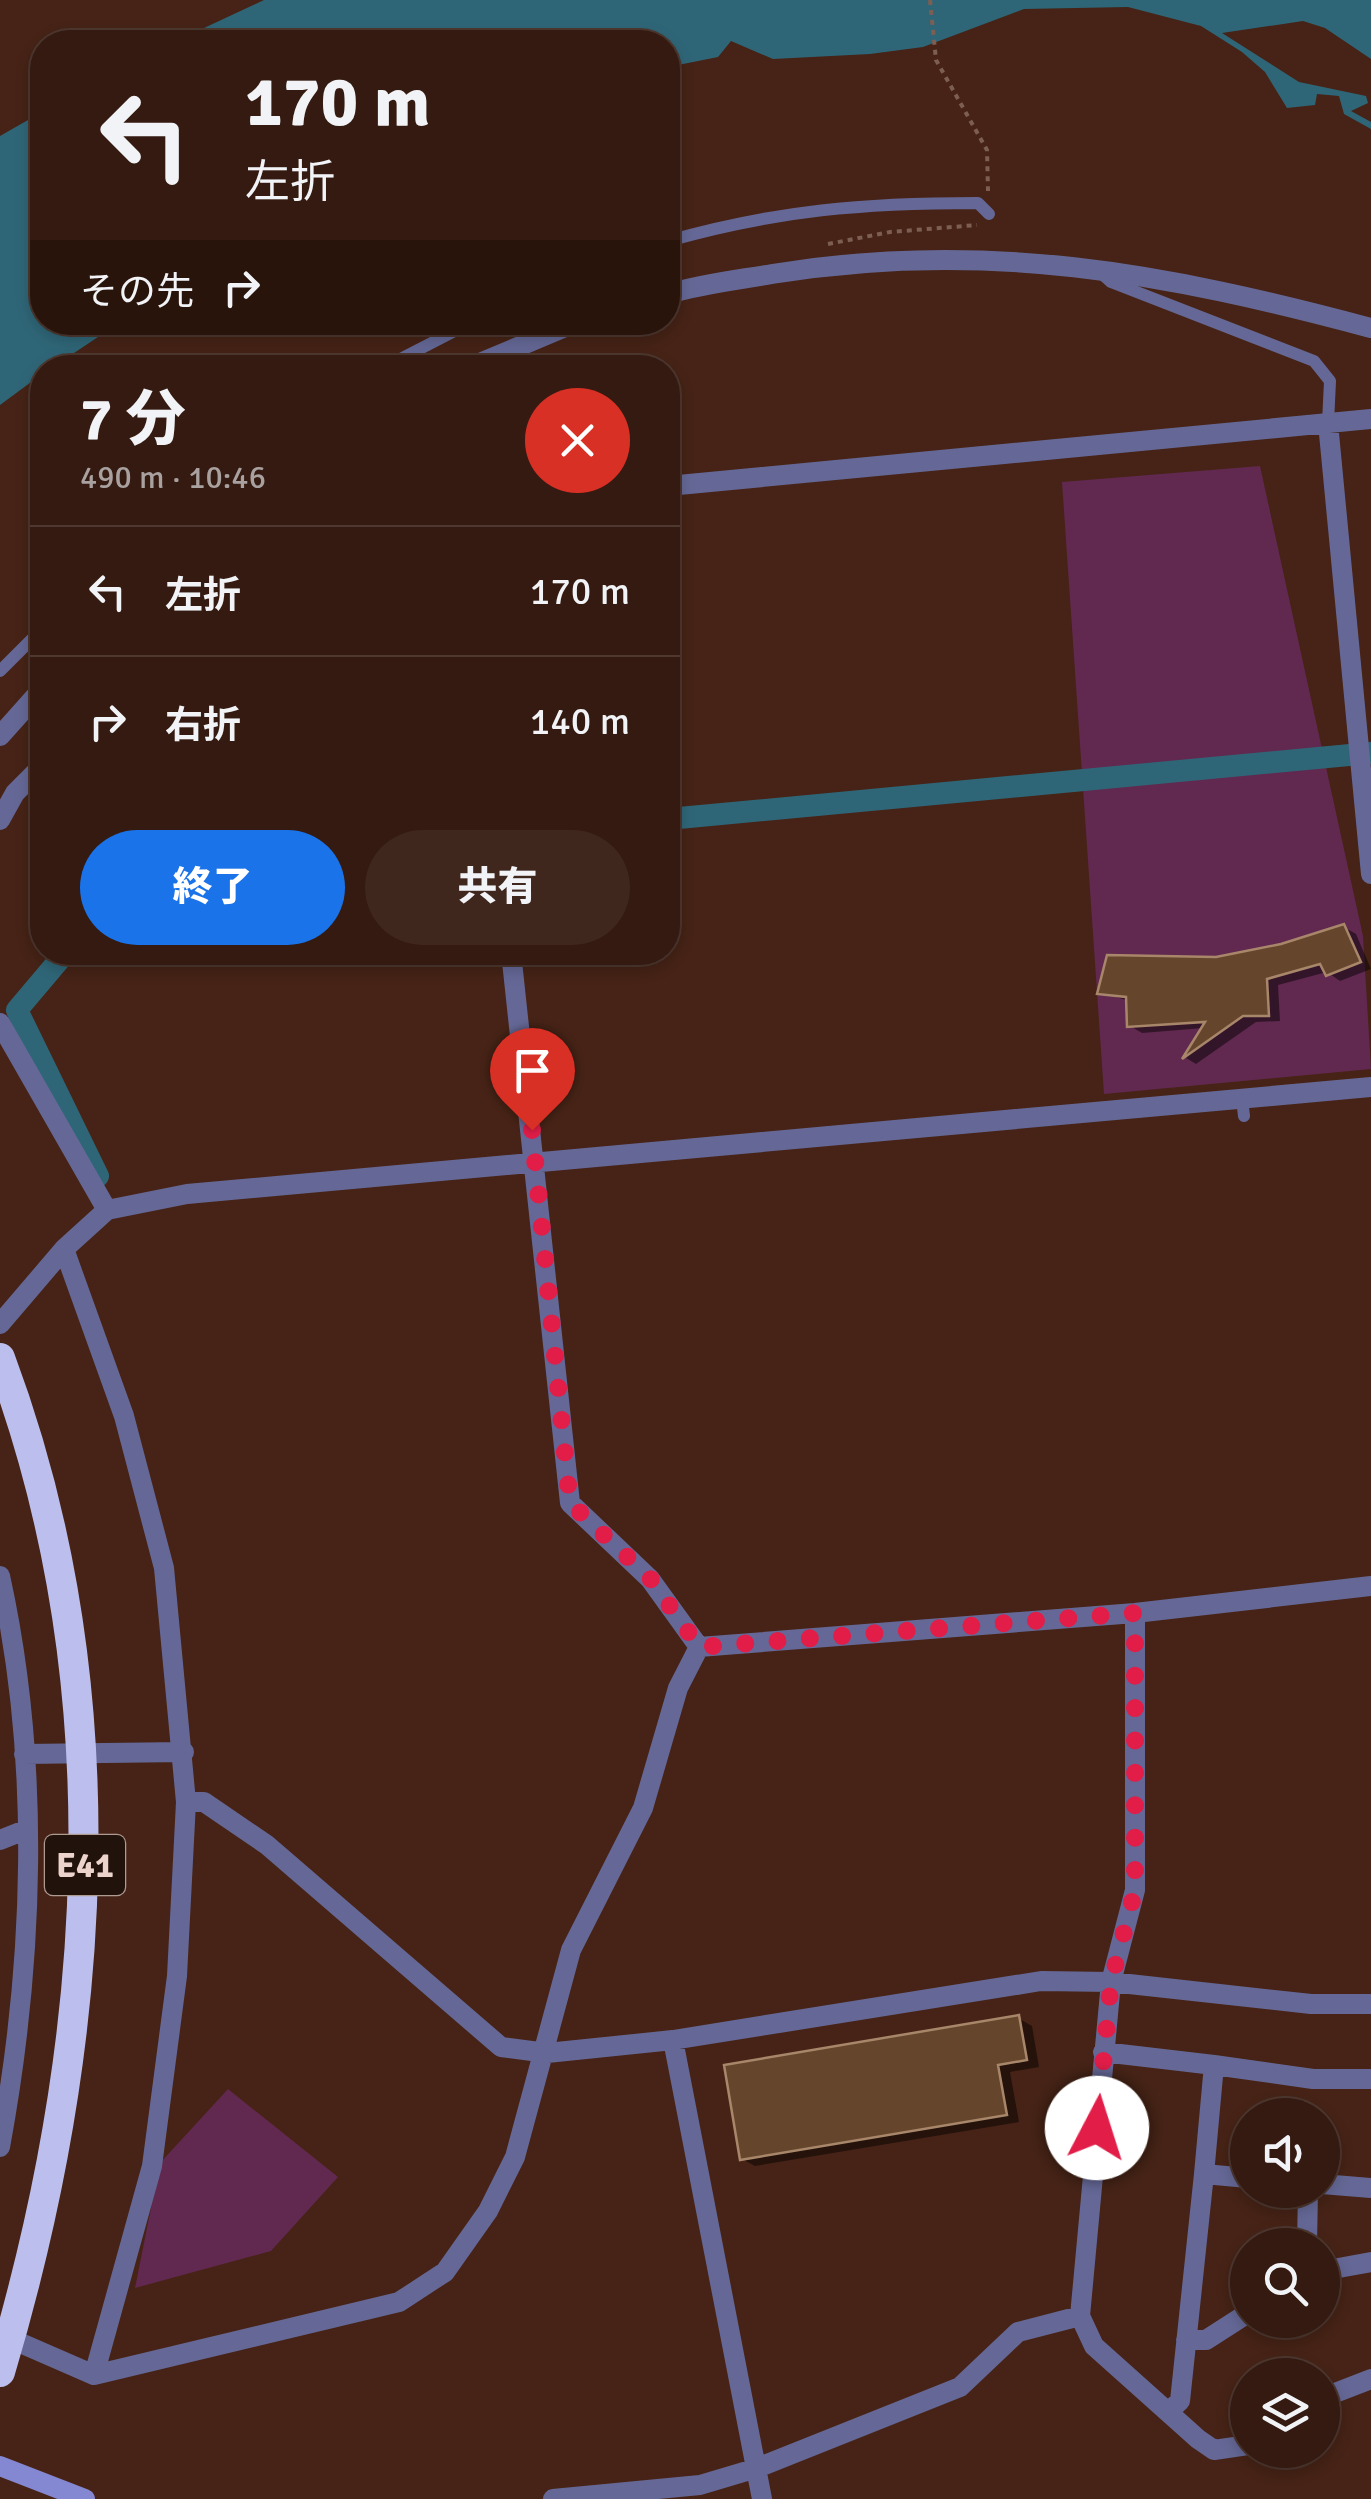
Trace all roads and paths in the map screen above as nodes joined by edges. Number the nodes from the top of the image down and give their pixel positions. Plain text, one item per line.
1 (988, 214) dead end
2 (680, 239) edge
3 (1099, 271) junction
4 (680, 292) edge
5 (1371, 328) edge
6 (447, 335) edge
7 (546, 335) edge
8 (408, 355) edge
9 (499, 355) edge
10 (1371, 419) edge
11 (1328, 422) junction
12 (680, 485) edge
13 (30, 640) edge
14 (0, 670) edge
15 (30, 702) edge
16 (0, 736) edge
17 (30, 778) edge
18 (0, 820) edge
19 (1371, 874) edge
20 (513, 965) edge
21 (0, 1023) edge
22 (1371, 1087) edge
23 (536, 1166) junction
24 (106, 1210) junction
25 (64, 1250) junction
26 (0, 1324) edge
27 (0, 1358) edge
28 (0, 1576) edge
29 (1371, 1586) edge
30 (1135, 1613) junction
31 (6, 1625) edge
32 (699, 1647) junction
33 (184, 1752) junction
34 (24, 1754) junction
35 (186, 1802) junction
36 (26, 1830) junction
37 (0, 1840) edge
38 (1111, 1982) junction
39 (1371, 2004) edge
40 (673, 2040) junction
41 (1104, 2052) junction
42 (546, 2053) junction
43 (1214, 2065) junction
44 (1371, 2079) edge
45 (0, 2147) edge
46 (1204, 2174) junction
47 (1230, 2176) edge
48 (1340, 2185) edge
49 (1371, 2188) edge
50 (1371, 2262) edge
51 (1340, 2268) edge
52 (1080, 2316) junction
53 (1230, 2325) edge
54 (0, 2334) edge
55 (1186, 2340) junction
56 (0, 2372) edge
57 (94, 2375) junction
58 (1371, 2379) edge
59 (1340, 2391) edge
60 (1168, 2412) junction
61 (1230, 2448) edge
62 (0, 2466) edge
63 (757, 2468) junction
64 (85, 2499) edge
65 (553, 2499) edge
66 (762, 2499) edge

1 - 2 lane
3 - 4 street
3 - 5 street
3 - 11 lane
6 - 8 lane
7 - 9 street
10 - 11 street
11 - 12 street
11 - 19 street
13 - 14 lane
15 - 16 street
17 - 18 street
20 - 23 street
21 - 24 street
22 - 23 street
23 - 24 street
23 - 32 street
24 - 25 street
25 - 26 street
25 - 33 street
27 - 56 highway, E41, bridge
28 - 31 street
29 - 30 street
30 - 32 street
30 - 38 street
31 - 34 street
32 - 42 street
33 - 34 street
33 - 35 street
34 - 36 street
35 - 42 street
35 - 57 street
36 - 37 street
36 - 45 street
38 - 39 street
38 - 40 street
38 - 41 street
40 - 42 street
40 - 63 street
41 - 43 street
41 - 52 street
42 - 57 street
43 - 44 street
43 - 46 street
46 - 47 street
46 - 55 street
48 - 49 street
50 - 51 street
52 - 60 street
52 - 63 street
53 - 55 street
54 - 57 street
55 - 60 street
58 - 59 street
60 - 61 street
62 - 64 street
63 - 65 street
63 - 66 street

